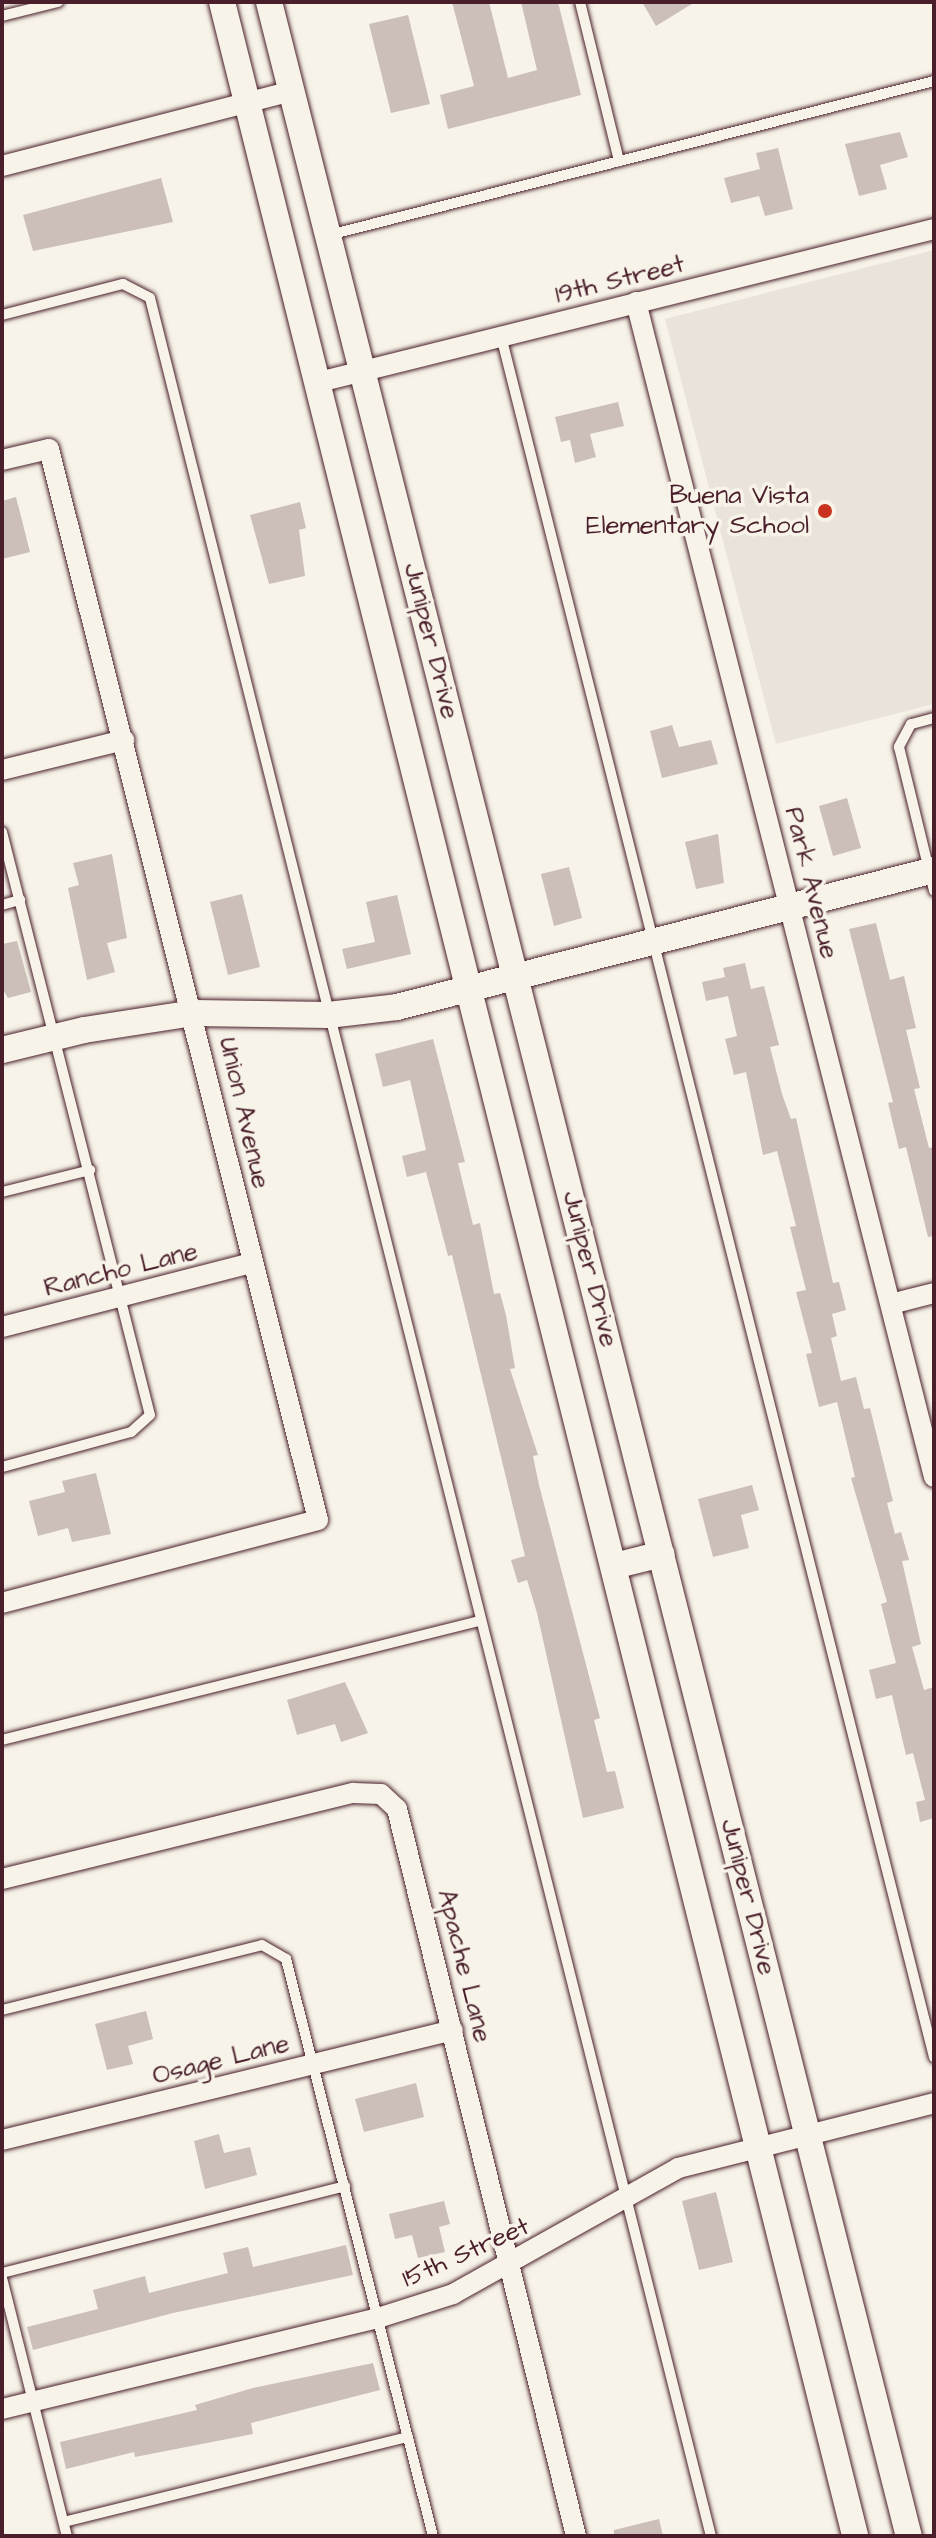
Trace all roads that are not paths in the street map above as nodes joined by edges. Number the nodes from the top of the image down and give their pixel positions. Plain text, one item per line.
1 (58, 2) edge
2 (222, 2) edge
3 (269, 2) edge
4 (580, 2) edge
5 (2, 16) edge
6 (934, 81) edge
7 (292, 91) junction
8 (247, 103) junction
9 (619, 161) junction
10 (2, 166) edge
11 (934, 229) edge
12 (329, 235) junction
13 (636, 302) junction
14 (2, 315) edge
15 (501, 336) junction
16 (362, 370) junction
17 (319, 382) junction
18 (2, 460) edge
19 (934, 718) edge
20 (124, 740) junction
21 (2, 770) edge
22 (2, 832) edge
23 (932, 877) edge
24 (20, 900) junction
25 (2, 905) edge
26 (790, 906) junction
27 (653, 941) junction
28 (516, 976) junction
29 (466, 989) junction
30 (194, 1013) junction
31 (328, 1015) junction
32 (55, 1037) junction
33 (2, 1050) edge
34 (90, 1170) junction
35 (2, 1192) edge
36 (252, 1263) junction
37 (934, 1293) edge
38 (122, 1297) junction
39 (891, 1304) junction
40 (2, 1327) edge
41 (2, 1467) edge
42 (934, 1477) edge
43 (662, 1554) junction
44 (614, 1566) junction
45 (2, 1603) edge
46 (480, 1621) junction
47 (2, 1740) edge
48 (2, 1879) edge
49 (2, 2010) edge
50 (453, 2030) junction
51 (934, 2057) edge
52 (315, 2064) junction
53 (934, 2103) edge
54 (806, 2134) junction
55 (2, 2140) edge
56 (761, 2146) junction
57 (345, 2186) junction
58 (626, 2193) junction
59 (512, 2264) junction
60 (2, 2275) edge
61 (378, 2318) junction
62 (34, 2401) junction
63 (2, 2409) edge
64 (408, 2437) junction
65 (64, 2522) junction
66 (572, 2535) edge
67 (67, 2536) edge
68 (433, 2536) edge
69 (711, 2536) edge
70 (855, 2536) edge
71 (909, 2536) edge

1 - 5 lane
2 - 8 street, Juniper Drive
3 - 7 street, Juniper Drive
4 - 9 lane
6 - 9 lane
7 - 8 street
7 - 12 street, Juniper Drive
8 - 10 street
8 - 17 street, Juniper Drive
9 - 12 lane
11 - 13 street, 19th Street
12 - 16 street, Juniper Drive
13 - 15 street, 19th Street
13 - 26 street, Park Avenue
14 - 31 lane
15 - 16 street, 19th Street
15 - 27 lane
16 - 17 street, 19th Street
16 - 28 street, Juniper Drive
17 - 29 street, Juniper Drive
18 - 20 street, Union Avenue
19 - 23 lane
20 - 21 street
20 - 30 street, Union Avenue
22 - 24 lane
23 - 26 street
24 - 25 lane
24 - 32 lane
26 - 27 street
26 - 39 street, Park Avenue
27 - 28 street
27 - 51 lane
28 - 29 street
28 - 43 street, Juniper Drive
29 - 31 street
29 - 44 street, Juniper Drive
30 - 31 street
30 - 32 street
30 - 36 street, Union Avenue
31 - 46 lane
32 - 33 street
32 - 34 lane
34 - 35 lane
34 - 38 lane
36 - 38 street, Rancho Lane
36 - 45 street, Union Avenue
37 - 39 street
38 - 40 street, Rancho Lane
38 - 41 lane
39 - 42 street, Park Avenue
43 - 44 street
43 - 54 street, Juniper Drive
44 - 56 street, Juniper Drive
46 - 47 lane
46 - 58 lane
48 - 50 street, Apache Lane
49 - 52 lane
50 - 52 street, Osage Lane
50 - 59 street, Apache Lane
52 - 55 street, Osage Lane
52 - 57 lane
53 - 54 street, 15th Street
54 - 56 street, 15th Street
54 - 71 street, Juniper Drive
56 - 58 street, 15th Street
56 - 70 street, Juniper Drive
57 - 60 lane
57 - 61 lane
58 - 59 street, 15th Street
58 - 69 lane
59 - 61 street, 15th Street
59 - 66 street, Apache Lane
60 - 62 lane
61 - 62 street, 15th Street
61 - 64 lane
62 - 63 street, 15th Street
62 - 65 lane
64 - 65 lane
64 - 68 lane
65 - 67 lane

